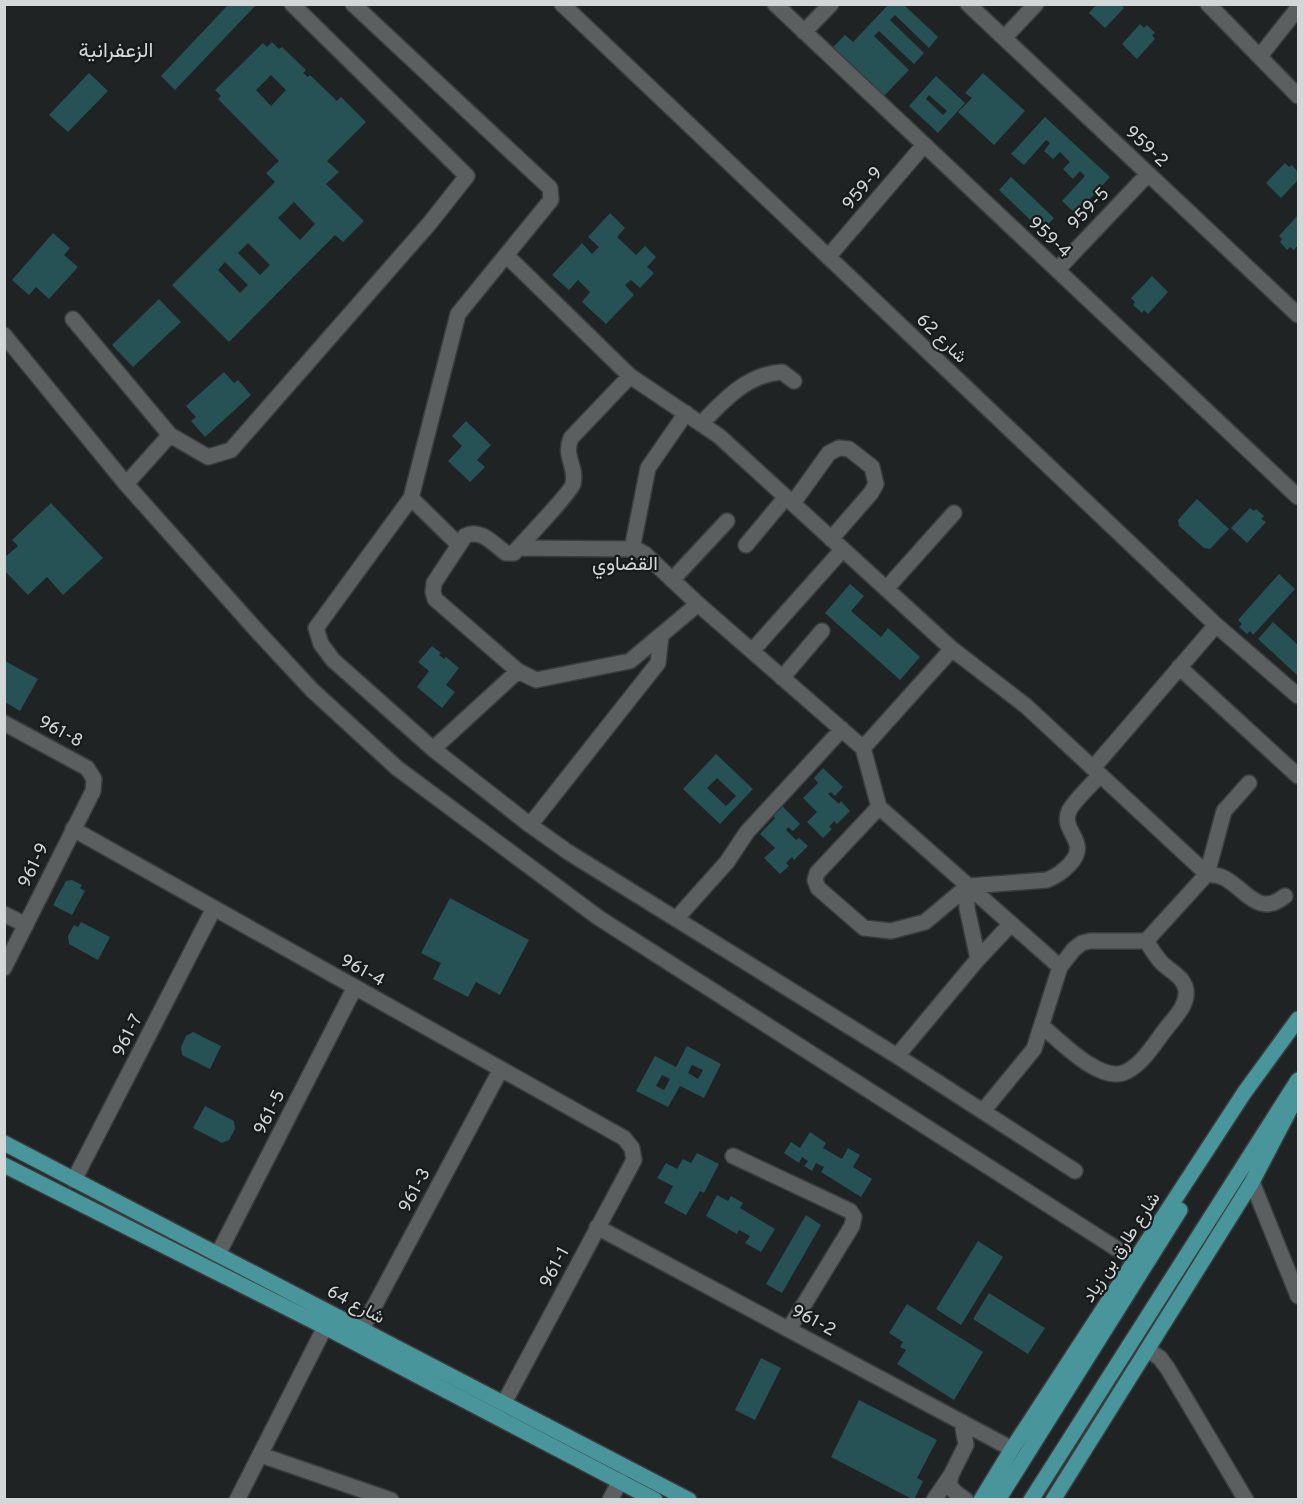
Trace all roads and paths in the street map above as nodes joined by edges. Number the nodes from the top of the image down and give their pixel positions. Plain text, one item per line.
1 (292, 4) edge
2 (353, 4) edge
3 (562, 4) edge
4 (775, 4) edge
5 (831, 4) edge
6 (968, 4) edge
7 (1036, 4) edge
8 (1208, 4) edge
9 (1299, 8) edge
10 (804, 32) junction
11 (1004, 38) junction
12 (1260, 56) junction
13 (1299, 96) edge
14 (924, 145) junction
15 (1148, 174) junction
16 (506, 255) junction
17 (828, 257) junction
18 (1057, 270) junction
19 (1299, 315) edge
20 (73, 319) dead end
21 (4, 335) edge
22 (630, 376) junction
23 (794, 381) dead end
24 (686, 413) junction
25 (701, 424) junction
26 (170, 435) junction
27 (126, 484) junction
28 (1299, 497) edge
29 (411, 498) junction
30 (789, 500) junction
31 (954, 513) dead end
32 (727, 521) dead end
33 (831, 539) junction
34 (746, 544) dead end
35 (459, 545) junction
36 (518, 548) junction
37 (632, 549) junction
38 (843, 549) junction
39 (672, 580) junction
40 (886, 589) junction
41 (698, 604) junction
42 (1216, 625) junction
43 (822, 631) dead end
44 (661, 635) junction
45 (952, 649) junction
46 (752, 651) junction
47 (1179, 668) junction
48 (518, 671) junction
49 (782, 678) junction
50 (1299, 696) edge
51 (4, 723) edge
52 (842, 729) junction
53 (433, 748) junction
54 (863, 748) junction
55 (1096, 772) junction
56 (1299, 776) edge
57 (94, 779) joint
58 (1249, 783) dead end
59 (879, 807) junction
60 (530, 825) junction
61 (73, 829) junction
62 (1207, 874) junction
63 (967, 887) junction
64 (1285, 896) dead end
65 (214, 908) junction
66 (4, 914) edge
67 (676, 919) junction
68 (1010, 924) junction
69 (26, 925) junction
70 (1146, 941) junction
71 (978, 959) junction
72 (1060, 967) junction
73 (4, 968) edge
74 (355, 987) junction
75 (1299, 1021) edge
76 (1042, 1026) junction
77 (897, 1056) junction
78 (501, 1069) junction
79 (1299, 1080) edge
80 (1299, 1094) edge
81 (983, 1111) junction
82 (4, 1143) edge
83 (632, 1148) joint
84 (733, 1156) dead end
85 (4, 1165) edge
86 (1075, 1171) dead end
87 (74, 1180) junction
88 (1252, 1182) junction
89 (597, 1227) junction
90 (218, 1254) junction
91 (1136, 1261) junction
92 (1299, 1296) edge
93 (325, 1327) junction
94 (362, 1329) junction
95 (789, 1329) junction
96 (1148, 1350) junction
97 (504, 1403) junction
98 (962, 1422) junction
99 (1012, 1449) junction
100 (261, 1455) junction
101 (951, 1475) junction
102 (620, 1481) junction
103 (237, 1500) edge
104 (391, 1500) edge
105 (610, 1500) edge
106 (656, 1500) edge
107 (689, 1500) edge
108 (934, 1500) edge
109 (966, 1500) edge
110 (981, 1500) edge
111 (998, 1500) edge
112 (1031, 1500) edge
113 (1053, 1500) edge
114 (1246, 1500) edge

1 - 26 street
2 - 16 street
3 - 17 street, شارع 62
4 - 10 street, 959-4
5 - 10 street
6 - 11 street, 959-2
7 - 11 street
8 - 12 street
9 - 12 street
10 - 14 street, 959-4
11 - 15 street, 959-2
12 - 13 street
14 - 17 street, 959-9
14 - 18 street, 959-4
15 - 18 street, 959-5
15 - 19 street, 959-2
16 - 22 street
16 - 29 street
17 - 42 street, شارع 62
18 - 28 street, 959-4
20 - 26 street
21 - 27 street
22 - 24 street
22 - 36 street
23 - 25 street
24 - 25 street
24 - 37 street
25 - 30 street
26 - 27 street
27 - 91 street
29 - 35 street
29 - 53 street
30 - 33 street
30 - 33 street
30 - 34 street
31 - 40 street
32 - 39 street
33 - 38 street
35 - 36 street
35 - 48 street
36 - 37 street
37 - 39 street
38 - 40 street
38 - 46 street
39 - 41 street
40 - 45 street
41 - 44 street
41 - 46 street
42 - 47 street
42 - 50 street, شارع 62
43 - 49 street
44 - 48 street
44 - 60 street
45 - 54 street
45 - 55 street
46 - 49 street
47 - 55 street
47 - 56 street
48 - 53 street
49 - 52 street
51 - 57 street, 961-8
52 - 54 street
52 - 67 street
53 - 60 street
54 - 59 street
55 - 62 street
55 - 63 street
57 - 61 street, 961-9
58 - 62 street
59 - 63 street
59 - 63 street
60 - 67 street
61 - 65 street, 961-4
61 - 69 street, 961-9
62 - 64 street
62 - 70 street
63 - 68 street
63 - 71 street
65 - 74 street, 961-4
65 - 87 street, 961-7
66 - 69 street
67 - 77 street
68 - 71 street
68 - 72 street
69 - 73 street, 961-9
70 - 72 street
70 - 76 street
71 - 77 street
72 - 76 street
74 - 78 street, 961-4
74 - 90 street, 961-5
75 - 91 main road, شارع طارق بن زياد
75 - 111 main road
76 - 81 street
77 - 81 street
78 - 83 street, 961-4
78 - 94 street, 961-3
79 - 112 main road
80 - 88 main road
81 - 86 street
82 - 87 main road, شارع 64
83 - 89 street, 961-1
84 - 95 street
85 - 93 main road, شارع 64
87 - 90 main road, شارع 64
88 - 92 street
88 - 96 main road
89 - 95 street, 961-2
89 - 97 street, 961-1
90 - 94 main road, شارع 64
91 - 99 main road, شارع طارق بن زياد
93 - 100 street
93 - 102 main road, شارع 64
94 - 97 main road, شارع 64
95 - 98 street, 961-2
96 - 113 main road
96 - 114 street
97 - 107 main road, شارع 64
98 - 99 street, 961-2
98 - 101 street
99 - 110 main road, شارع طارق بن زياد
100 - 103 street
100 - 104 street
101 - 108 street
101 - 109 street
102 - 105 street
102 - 106 main road, شارع 64

